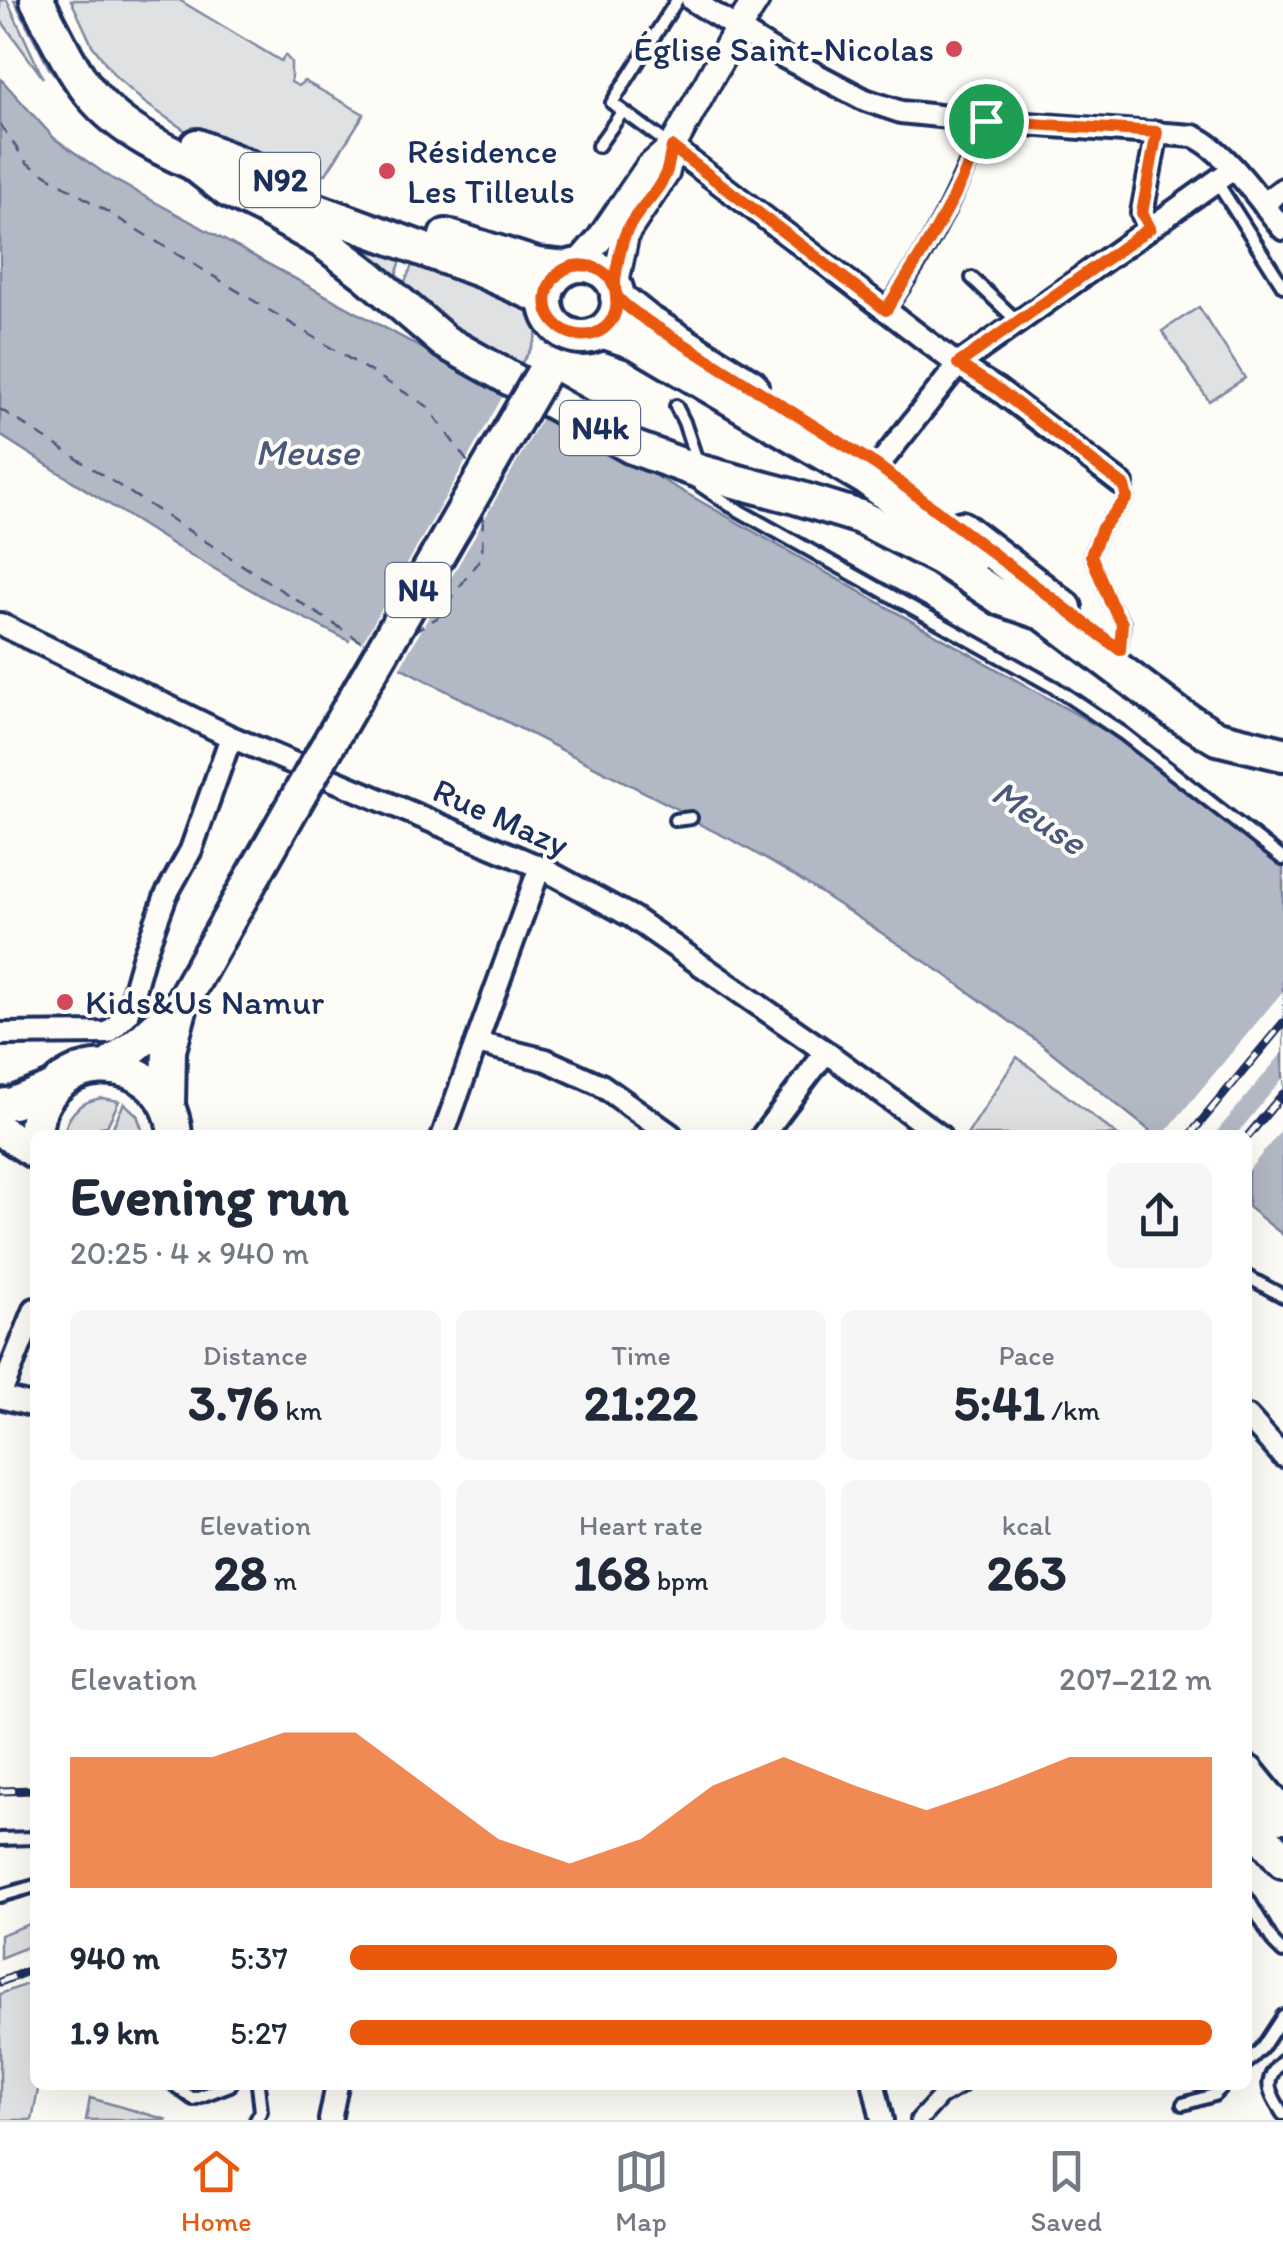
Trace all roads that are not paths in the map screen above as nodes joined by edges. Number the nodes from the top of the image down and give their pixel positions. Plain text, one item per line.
1 (37, 0) edge
2 (56, 0) edge
3 (677, 0) edge
4 (692, 0) edge
5 (756, 0) edge
6 (738, 28) junction
7 (623, 111) junction
8 (986, 121) junction
9 (1157, 132) junction
10 (598, 146) dead end
11 (672, 147) junction
12 (194, 164) junction
13 (1225, 175) junction
14 (1283, 189) edge
15 (1262, 204) junction
16 (1150, 228) junction
17 (1283, 229) edge
18 (572, 267) junction
19 (972, 278) dead end
20 (1283, 286) edge
21 (616, 291) junction
22 (886, 310) junction
23 (570, 322) junction
24 (1018, 322) junction
25 (958, 364) junction
26 (676, 406) dead end
27 (878, 466) junction
28 (700, 472) junction
29 (1122, 484) joint
30 (1045, 614) junction
31 (0, 624) edge
32 (1120, 650) junction
33 (1283, 736) edge
34 (231, 738) junction
35 (1283, 754) edge
36 (691, 818) dead end
37 (675, 820) dead end
38 (1283, 859) edge
39 (540, 867) junction
40 (182, 1002) junction
41 (0, 1034) edge
42 (478, 1043) junction
43 (826, 1052) junction
44 (109, 1066) junction
45 (54, 1088) junction
46 (0, 1105) edge
47 (174, 1127) edge
48 (0, 1130) edge
49 (36, 1130) edge
50 (445, 1130) edge
51 (663, 1130) edge
52 (767, 1130) edge
53 (932, 1130) edge
54 (30, 1151) edge
55 (1252, 1278) edge
56 (1283, 1296) edge
57 (30, 1321) edge
58 (0, 1396) edge
59 (30, 1405) edge
60 (1252, 1421) edge
61 (1283, 1456) edge
62 (1252, 1788) edge
63 (1265, 1837) edge
64 (30, 1838) edge
65 (0, 1840) edge
66 (30, 1887) edge
67 (0, 1896) edge
68 (1252, 1906) edge
69 (1283, 1952) edge
70 (1283, 2016) edge
71 (1252, 2058) edge
72 (1283, 2061) edge
73 (181, 2090) edge
74 (217, 2090) edge
75 (259, 2090) edge
76 (336, 2090) edge
77 (875, 2090) edge
78 (952, 2090) edge
79 (1219, 2090) edge
80 (1183, 2104) dead end
81 (1283, 2114) edge
82 (256, 2120) edge
83 (330, 2120) edge
84 (882, 2120) edge
85 (919, 2120) edge

1 - 12 main road, N92
2 - 18 main road, N92
3 - 7 lane
4 - 6 street
5 - 6 street
6 - 8 street
6 - 11 street
7 - 10 lane
7 - 11 lane
8 - 9 street
8 - 22 street
9 - 13 street
9 - 16 street
11 - 18 street
11 - 21 street
11 - 22 street
12 - 23 main road, N92
12 - 28 main road, N4k
13 - 15 street
13 - 16 street
13 - 20 lane
14 - 15 street
15 - 17 street
16 - 24 street
18 - 21 main road
18 - 23 main road
19 - 24 lane
21 - 23 main road
21 - 27 main road
22 - 25 street
23 - 30 main road
23 - 40 main road, N4, bridge
24 - 25 street
25 - 27 street
25 - 29 street
26 - 28 lane
27 - 32 main road
28 - 30 main road, N4k
28 - 38 lane
29 - 32 lane
30 - 35 main road
31 - 34 street, Rue Mazy
32 - 33 main road
34 - 39 street, Rue Mazy
34 - 41 street
36 - 37 lane
39 - 42 street
39 - 43 street, Rue Mazy
40 - 44 main road, N4
40 - 47 main road, N4
42 - 50 street
42 - 51 street
43 - 52 street
43 - 53 street, Rue Mazy
44 - 45 main road
44 - 47 main road
45 - 46 main road
45 - 49 main road
48 - 54 main road
55 - 56 lane
57 - 58 street
58 - 59 street
60 - 61 street
62 - 63 main road
64 - 65 lane
66 - 67 lane
68 - 69 lane
70 - 71 lane
72 - 81 lane
73 - 74 lane
75 - 82 lane
76 - 83 street
77 - 84 street
78 - 85 street
79 - 80 lane

